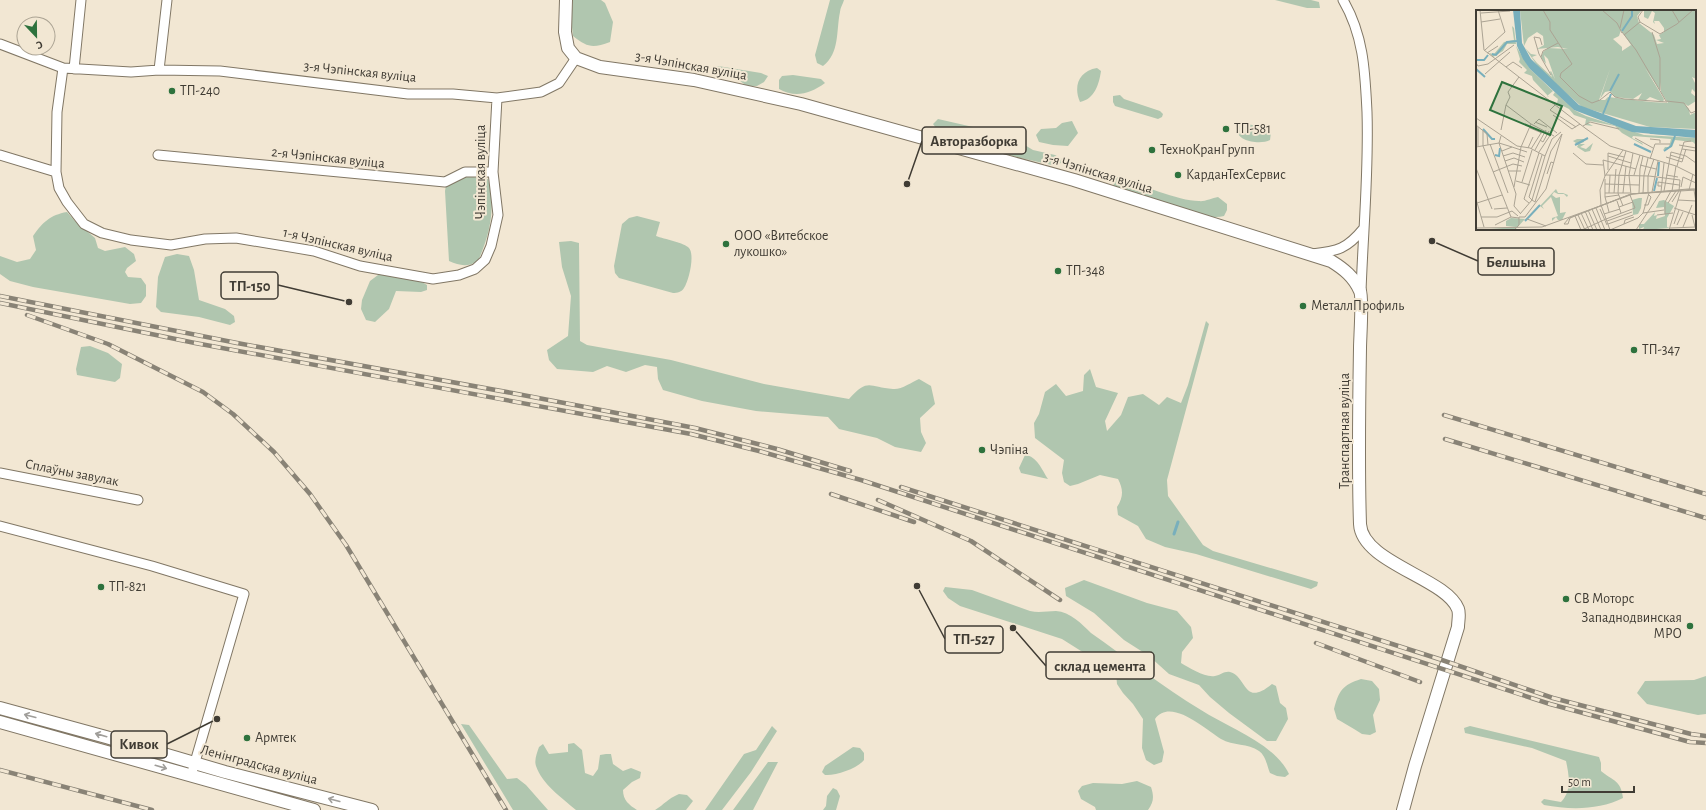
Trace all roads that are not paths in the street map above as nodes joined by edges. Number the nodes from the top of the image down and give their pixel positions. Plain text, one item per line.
1 (81, 0) edge
2 (167, 0) edge
3 (566, 0) edge
4 (1343, 0) edge
5 (0, 44) edge
6 (576, 58) junction
7 (63, 68) junction
8 (74, 69) junction
9 (159, 70) junction
10 (497, 98) junction
11 (158, 155) dead end
12 (0, 156) edge
13 (56, 172) junction
14 (493, 172) junction
15 (1364, 228) junction
16 (1308, 254) junction
17 (433, 279) joint
18 (1361, 292) junction
19 (0, 473) edge
20 (138, 500) dead end
21 (0, 526) edge
22 (0, 708) edge
23 (0, 722) edge
24 (60, 724) junction
25 (56, 738) junction
26 (195, 763) junction
27 (191, 776) junction
28 (314, 810) edge
29 (372, 810) edge
30 (1403, 810) edge

1 - 8 street
2 - 9 street
3 - 6 main road
4 - 15 street, Транспартная вуліца
5 - 7 street, 3-я Чэпінская вуліца
6 - 10 street, 3-я Чэпінская вуліца
6 - 16 main road, 3-я Чэпінская вуліца
7 - 8 street, 3-я Чэпінская вуліца
7 - 13 street, 1-я Чэпінская вуліца
8 - 9 street, 3-я Чэпінская вуліца
9 - 10 street, 3-я Чэпінская вуліца
10 - 14 street, Чэпінская вуліца
11 - 14 street, 2-я Чэпінская вуліца
12 - 13 street
13 - 17 street, 1-я Чэпінская вуліца
14 - 17 street, Чэпінская вуліца
15 - 16 street
15 - 18 street, Транспартная вуліца
16 - 18 main road, 3-я Чэпінская вуліца
18 - 30 main road, Транспартная вуліца
19 - 20 street, Сплаўны завулак
21 - 26 street
24 -> 22 main road, Ленінградская вуліца
23 - 25 main road, Ленінградская вуліца
24 - 25 street
26 -> 24 main road, Ленінградская вуліца
25 -> 27 main road, Ленінградская вуліца
26 - 27 street
29 -> 26 main road, Ленінградская вуліца
27 - 28 main road, Ленінградская вуліца

